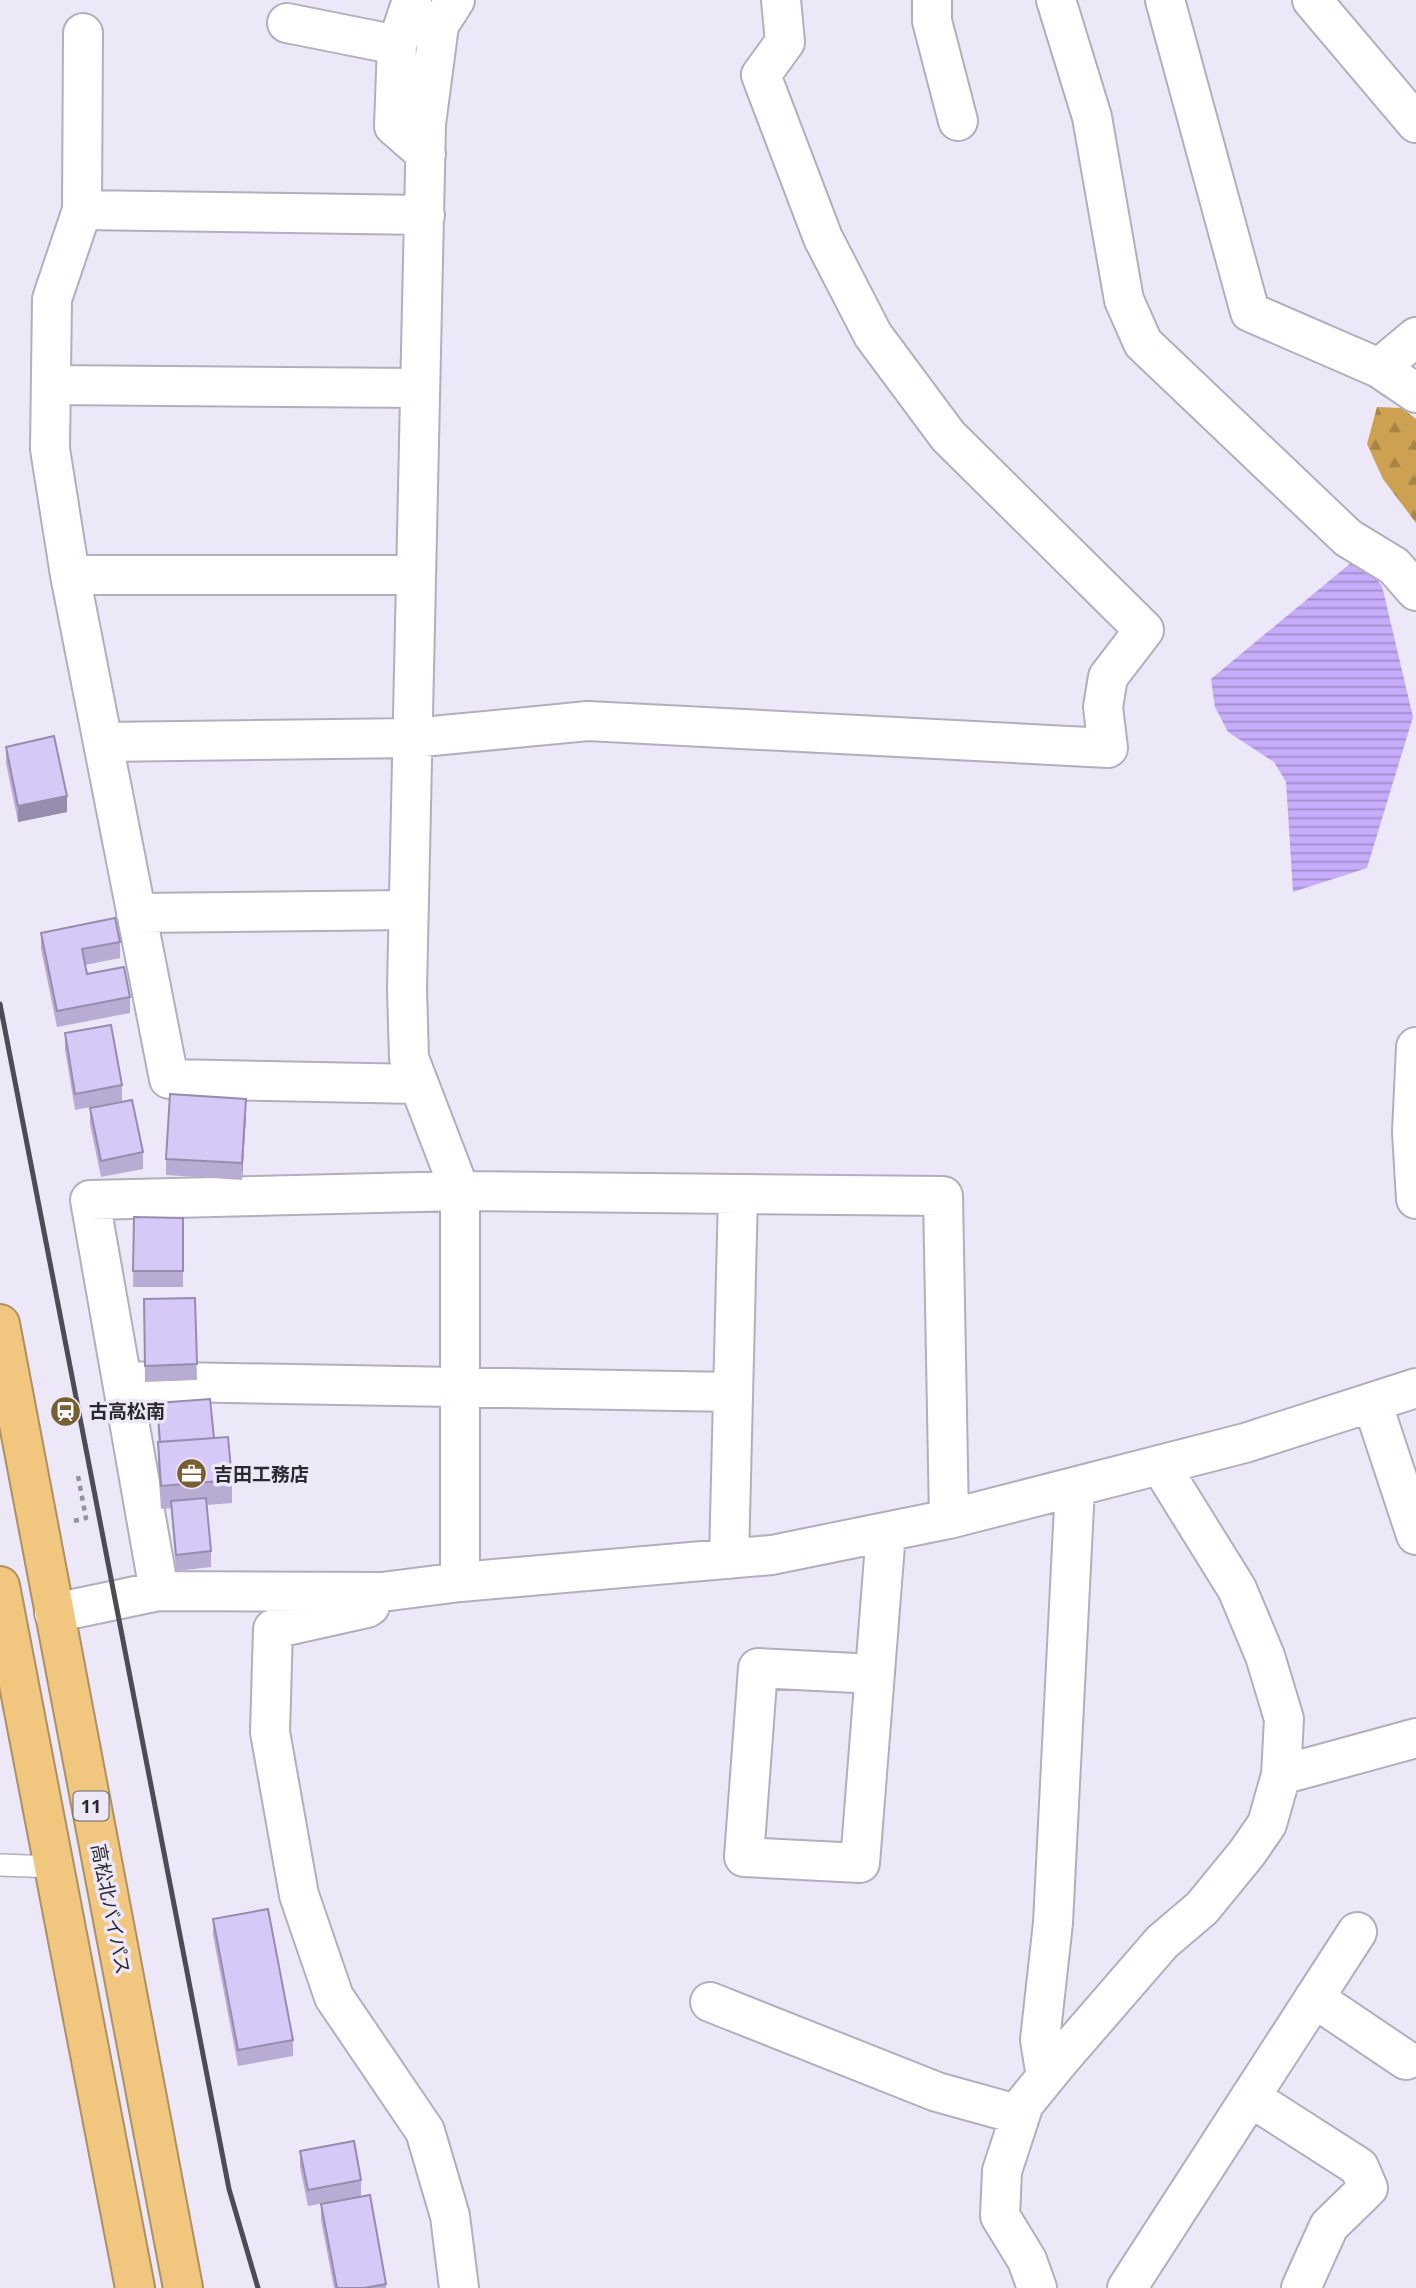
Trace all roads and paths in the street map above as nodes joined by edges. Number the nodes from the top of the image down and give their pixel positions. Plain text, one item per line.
1 (412, 0) edge
2 (455, 0) edge
3 (781, 0) edge
4 (932, 0) edge
5 (1056, 0) edge
6 (1165, 0) edge
7 (1312, 0) edge
8 (287, 23) dead end
9 (83, 33) dead end
10 (397, 45) junction
11 (958, 121) dead end
12 (1416, 123) edge
13 (426, 154) junction
14 (82, 210) junction
15 (425, 215) junction
16 (1416, 337) edge
17 (1379, 368) junction
18 (52, 385) junction
19 (420, 388) junction
20 (1416, 393) edge
21 (71, 575) junction
22 (416, 575) junction
23 (1416, 591) edge
24 (412, 738) junction
25 (103, 742) junction
26 (409, 910) junction
27 (136, 913) junction
28 (1416, 1047) edge
29 (419, 1084) junction
30 (460, 1191) junction
31 (738, 1194) junction
32 (1416, 1199) edge
33 (0, 1324) edge
34 (122, 1381) junction
35 (460, 1386) junction
36 (1416, 1388) edge
37 (733, 1392) junction
38 (1372, 1402) junction
39 (1160, 1465) junction
40 (78, 1476) dead end
41 (1075, 1487) junction
42 (86, 1518) dead end
43 (949, 1519) junction
44 (886, 1532) junction
45 (1416, 1535) edge
46 (729, 1559) junction
47 (460, 1583) junction
48 (0, 1586) edge
49 (159, 1591) junction
50 (382, 1592) junction
51 (54, 1613) junction
52 (875, 1674) junction
53 (1416, 1738) edge
54 (1281, 1775) junction
55 (0, 1865) edge
56 (54, 1867) junction
57 (1357, 1932) dead end
58 (1314, 1998) junction
59 (710, 2002) dead end
60 (1406, 2060) dead end
61 (1046, 2077) junction
62 (1250, 2097) junction
63 (1020, 2115) junction
64 (135, 2288) edge
65 (183, 2288) edge
66 (459, 2288) edge
67 (1037, 2288) edge
68 (1127, 2288) edge
69 (1301, 2288) edge

1 - 10 street
2 - 13 street
3 - 24 street
4 - 11 street
5 - 23 street
6 - 17 street
7 - 12 street
8 - 10 street
9 - 14 street
10 - 13 street
13 - 15 street
14 - 15 street
14 - 18 street
15 - 19 street
16 - 17 street
17 - 20 street
18 - 19 street
18 - 21 street
19 - 22 street
21 - 22 street
21 - 25 street
22 - 24 street
24 - 25 street
24 - 26 street
25 - 27 street
26 - 27 street
26 - 29 street
27 - 29 street
28 - 32 street
29 - 30 street
30 - 31 street
30 - 34 street
30 - 35 street
31 - 37 street
31 - 43 street
33 - 51 highway, 高松北バイパス / 11
34 - 35 street
34 - 49 street
35 - 37 street
35 - 47 street
36 - 38 street
37 - 46 street
38 - 39 street
38 - 45 street
39 - 41 street
39 - 54 street
40 - 42 path
41 - 43 street
41 - 61 street
43 - 44 street
44 - 46 street
44 - 52 street
46 - 47 street
47 - 50 street
48 - 56 highway, 11
49 - 50 street
49 - 51 street
50 - 66 street
51 - 65 highway, 高松北バイパス / 11
52 - 52 street
53 - 54 street
54 - 61 street
55 - 56 lane
56 - 64 highway, 11
57 - 58 street
58 - 60 street
58 - 62 street
59 - 63 street
61 - 63 street
62 - 68 street
62 - 69 street
63 - 67 street

